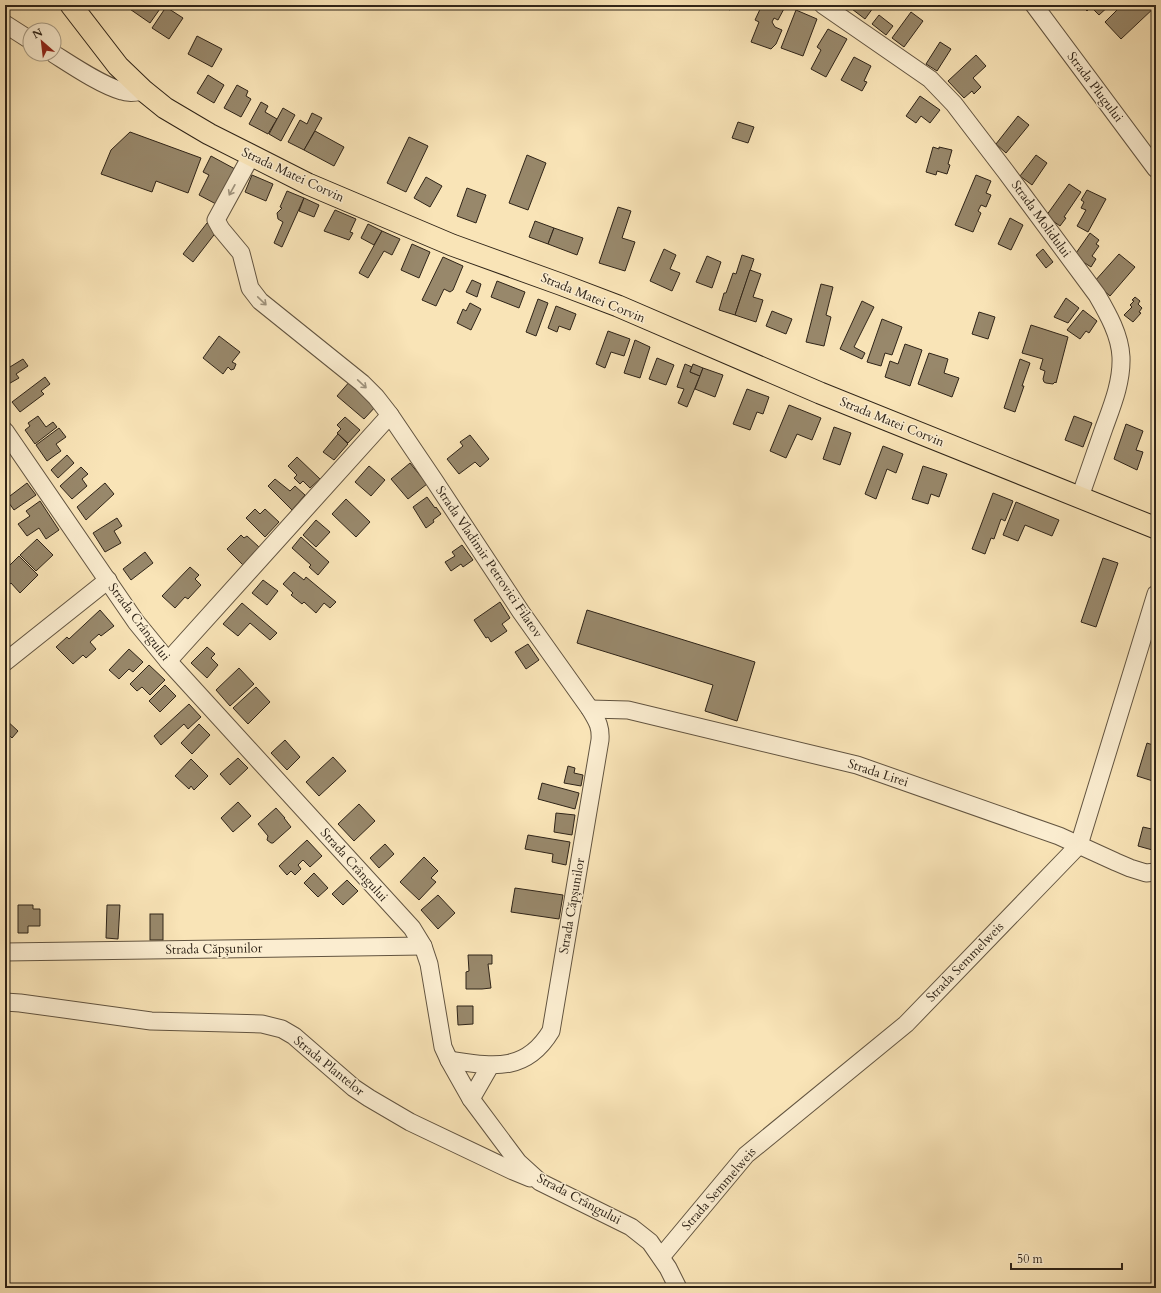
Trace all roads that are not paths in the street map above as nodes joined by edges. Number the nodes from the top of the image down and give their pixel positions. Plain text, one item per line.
1 (71, 5) edge
2 (823, 5) edge
3 (1034, 5) edge
4 (5, 24) edge
5 (22, 35) edge
6 (62, 59) edge
7 (144, 91) junction
8 (251, 156) junction
9 (1156, 169) edge
10 (390, 415) junction
11 (5, 432) edge
12 (1080, 497) junction
13 (1156, 528) edge
14 (108, 580) junction
15 (1156, 594) edge
16 (5, 662) edge
17 (168, 662) junction
18 (590, 709) junction
19 (1079, 845) junction
20 (1156, 872) edge
21 (423, 946) junction
22 (5, 952) edge
23 (5, 1002) edge
24 (449, 1060) junction
25 (490, 1066) junction
26 (471, 1099) junction
27 (540, 1182) junction
28 (661, 1257) junction
29 (678, 1288) edge

1 - 7 main road, Strada Matei Corvin
2 - 12 street, Strada Molidului
3 - 9 street, Strada Plugului
4 - 5 street
6 - 7 street
7 - 8 main road, Strada Matei Corvin
8 -> 10 street, Strada Vladimir Petrovici Filatov
8 - 12 main road, Strada Matei Corvin
10 - 17 street
10 - 18 street, Strada Vladimir Petrovici Filatov
11 - 14 street, Strada Crângului
12 - 13 main road, Strada Matei Corvin
14 - 16 street
14 - 17 street, Strada Crângului
15 - 19 street, Strada Semmelweis
17 - 21 street, Strada Crângului
18 - 19 street, Strada Lirei
18 - 25 street, Strada Căpșunilor
19 - 20 street, Strada Lirei
19 - 28 street, Strada Semmelweis
21 - 22 street, Strada Căpșunilor
21 - 24 street, Strada Crângului
23 - 27 street, Strada Plantelor
24 - 25 street, Strada Căpșunilor
24 - 26 street, Strada Crângului
25 - 26 street
26 - 27 street, Strada Crângului
27 - 28 street, Strada Crângului
28 - 29 street, Strada Crângului

